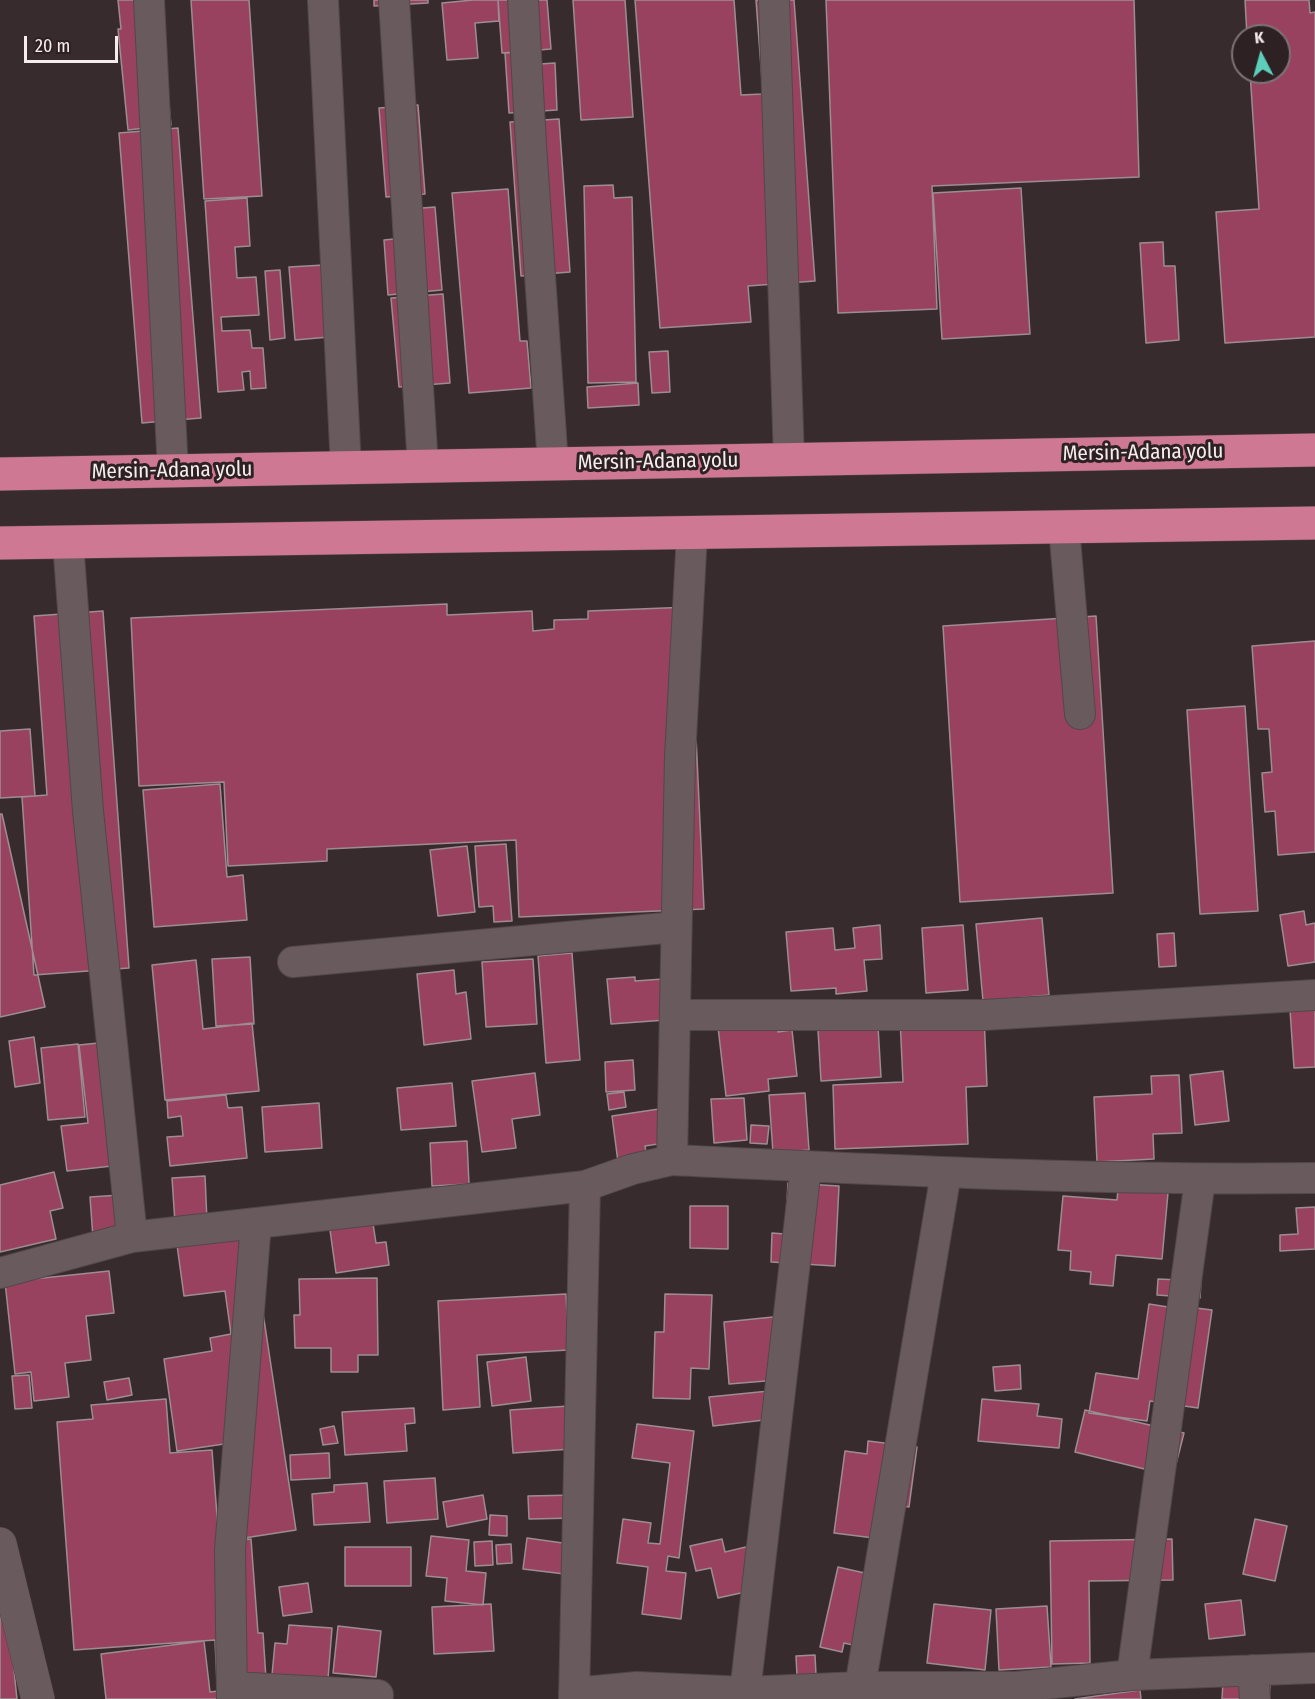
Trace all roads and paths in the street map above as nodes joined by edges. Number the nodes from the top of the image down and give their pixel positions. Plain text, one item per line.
1 (149, 0) edge
2 (323, 0) edge
3 (394, 0) edge
4 (523, 0) edge
5 (774, 0) edge
6 (1315, 450) edge
7 (789, 460) junction
8 (553, 464) junction
9 (423, 466) junction
10 (346, 468) junction
11 (173, 471) junction
12 (0, 474) edge
13 (1315, 523) edge
14 (1064, 527) junction
15 (692, 533) junction
16 (68, 542) junction
17 (0, 543) edge
18 (1080, 714) dead end
19 (676, 927) junction
20 (293, 962) dead end
21 (1315, 995) edge
22 (675, 1015) junction
23 (672, 1160) junction
24 (806, 1167) junction
25 (946, 1173) junction
26 (1315, 1178) edge
27 (1200, 1180) junction
28 (585, 1186) junction
29 (256, 1223) junction
30 (132, 1237) junction
31 (0, 1273) edge
32 (0, 1544) edge
33 (1315, 1668) edge
34 (1132, 1675) junction
35 (1254, 1684) edge
36 (745, 1692) junction
37 (233, 1693) edge
38 (859, 1693) edge
39 (1016, 1693) edge
40 (378, 1695) dead end
41 (574, 1696) edge
42 (38, 1699) edge

1 - 11 street
2 - 10 street
3 - 9 street
4 - 8 street
5 - 7 street
6 - 7 highway, Mersin-Adana yolu
7 - 8 highway, Mersin-Adana yolu
8 - 9 highway, Mersin-Adana yolu
9 - 10 highway, Mersin-Adana yolu
10 - 11 highway, Mersin-Adana yolu
11 - 12 highway, Mersin-Adana yolu
13 - 14 highway
14 - 15 highway
14 - 18 street
15 - 16 highway
15 - 19 street
16 - 17 highway
16 - 30 street
19 - 20 street
19 - 22 street
21 - 22 street
22 - 23 street
23 - 24 street
23 - 28 street
24 - 25 street
24 - 36 street
25 - 27 street
25 - 38 street
26 - 27 street
27 - 34 street
28 - 29 street
28 - 41 street
29 - 30 street
29 - 37 street
30 - 31 street
32 - 42 main road
33 - 35 street
34 - 35 street
34 - 39 street
36 - 38 street
36 - 41 street
37 - 40 street
38 - 39 street

